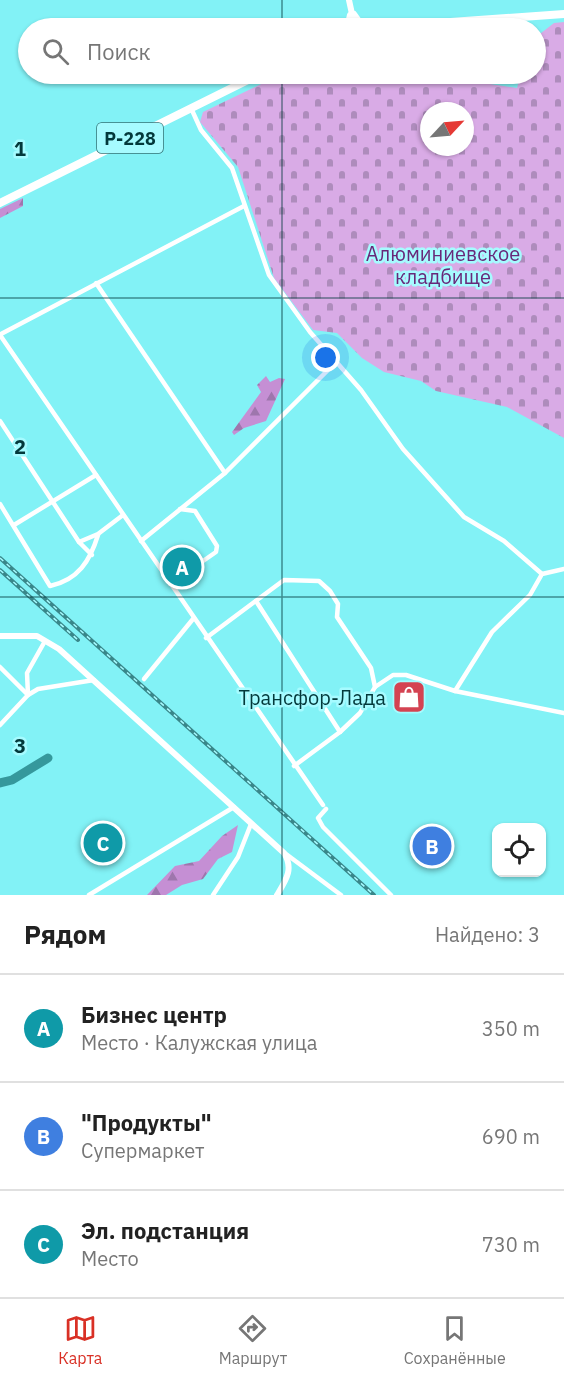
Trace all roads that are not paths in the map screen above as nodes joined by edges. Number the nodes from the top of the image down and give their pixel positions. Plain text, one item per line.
1 (350, 3) edge
2 (564, 14) edge
3 (348, 18) edge
4 (353, 18) edge
5 (359, 18) edge
6 (507, 18) edge
7 (240, 84) edge
8 (191, 108) junction
9 (0, 203) edge
10 (244, 206) junction
11 (96, 283) junction
12 (0, 334) edge
13 (336, 362) junction
14 (0, 421) edge
15 (225, 473) junction
16 (96, 475) junction
17 (51, 500) junction
18 (0, 504) edge
19 (180, 509) junction
20 (123, 515) junction
21 (14, 525) junction
22 (98, 534) junction
23 (141, 541) junction
24 (79, 542) junction
25 (92, 555) junction
26 (564, 568) edge
27 (542, 574) junction
28 (170, 584) junction
29 (256, 602) junction
30 (193, 619) junction
31 (0, 636) edge
32 (206, 638) junction
33 (45, 641) junction
34 (0, 667) edge
35 (144, 679) dead end
36 (94, 680) junction
37 (375, 687) junction
38 (455, 691) junction
39 (28, 695) junction
40 (564, 713) edge
41 (0, 724) edge
42 (340, 732) junction
43 (294, 766) junction
44 (234, 807) junction
45 (251, 824) junction
46 (284, 853) junction
47 (89, 895) edge
48 (213, 895) edge
49 (277, 895) edge
50 (341, 895) edge
51 (391, 895) edge

1 - 3 street
1 - 4 street
1 - 5 street
2 - 6 highway
7 - 8 highway, Р-228
8 - 9 highway, Р-228
8 - 10 street
10 - 11 street
10 - 13 street
11 - 12 street
11 - 15 street
12 - 16 street
13 - 15 street
13 - 27 street
14 - 17 street
15 - 19 street
16 - 17 street
16 - 20 street
17 - 21 street
17 - 24 street
18 - 21 street
19 - 23 street
19 - 28 street
20 - 22 street
20 - 23 street
21 - 25 street
22 - 24 street
22 - 25 street
23 - 28 street
24 - 25 street
26 - 27 street
27 - 38 street
28 - 30 street
29 - 32 street
29 - 37 street
29 - 42 street
30 - 32 street
30 - 35 street
31 - 33 street
32 - 43 street
33 - 36 street
33 - 39 street
34 - 39 street
36 - 39 street
36 - 44 street
37 - 38 street
37 - 42 street
38 - 40 street
39 - 41 street
42 - 43 street
43 - 51 street
44 - 45 street
44 - 47 street
45 - 46 street
45 - 48 street
46 - 49 street
46 - 50 street

